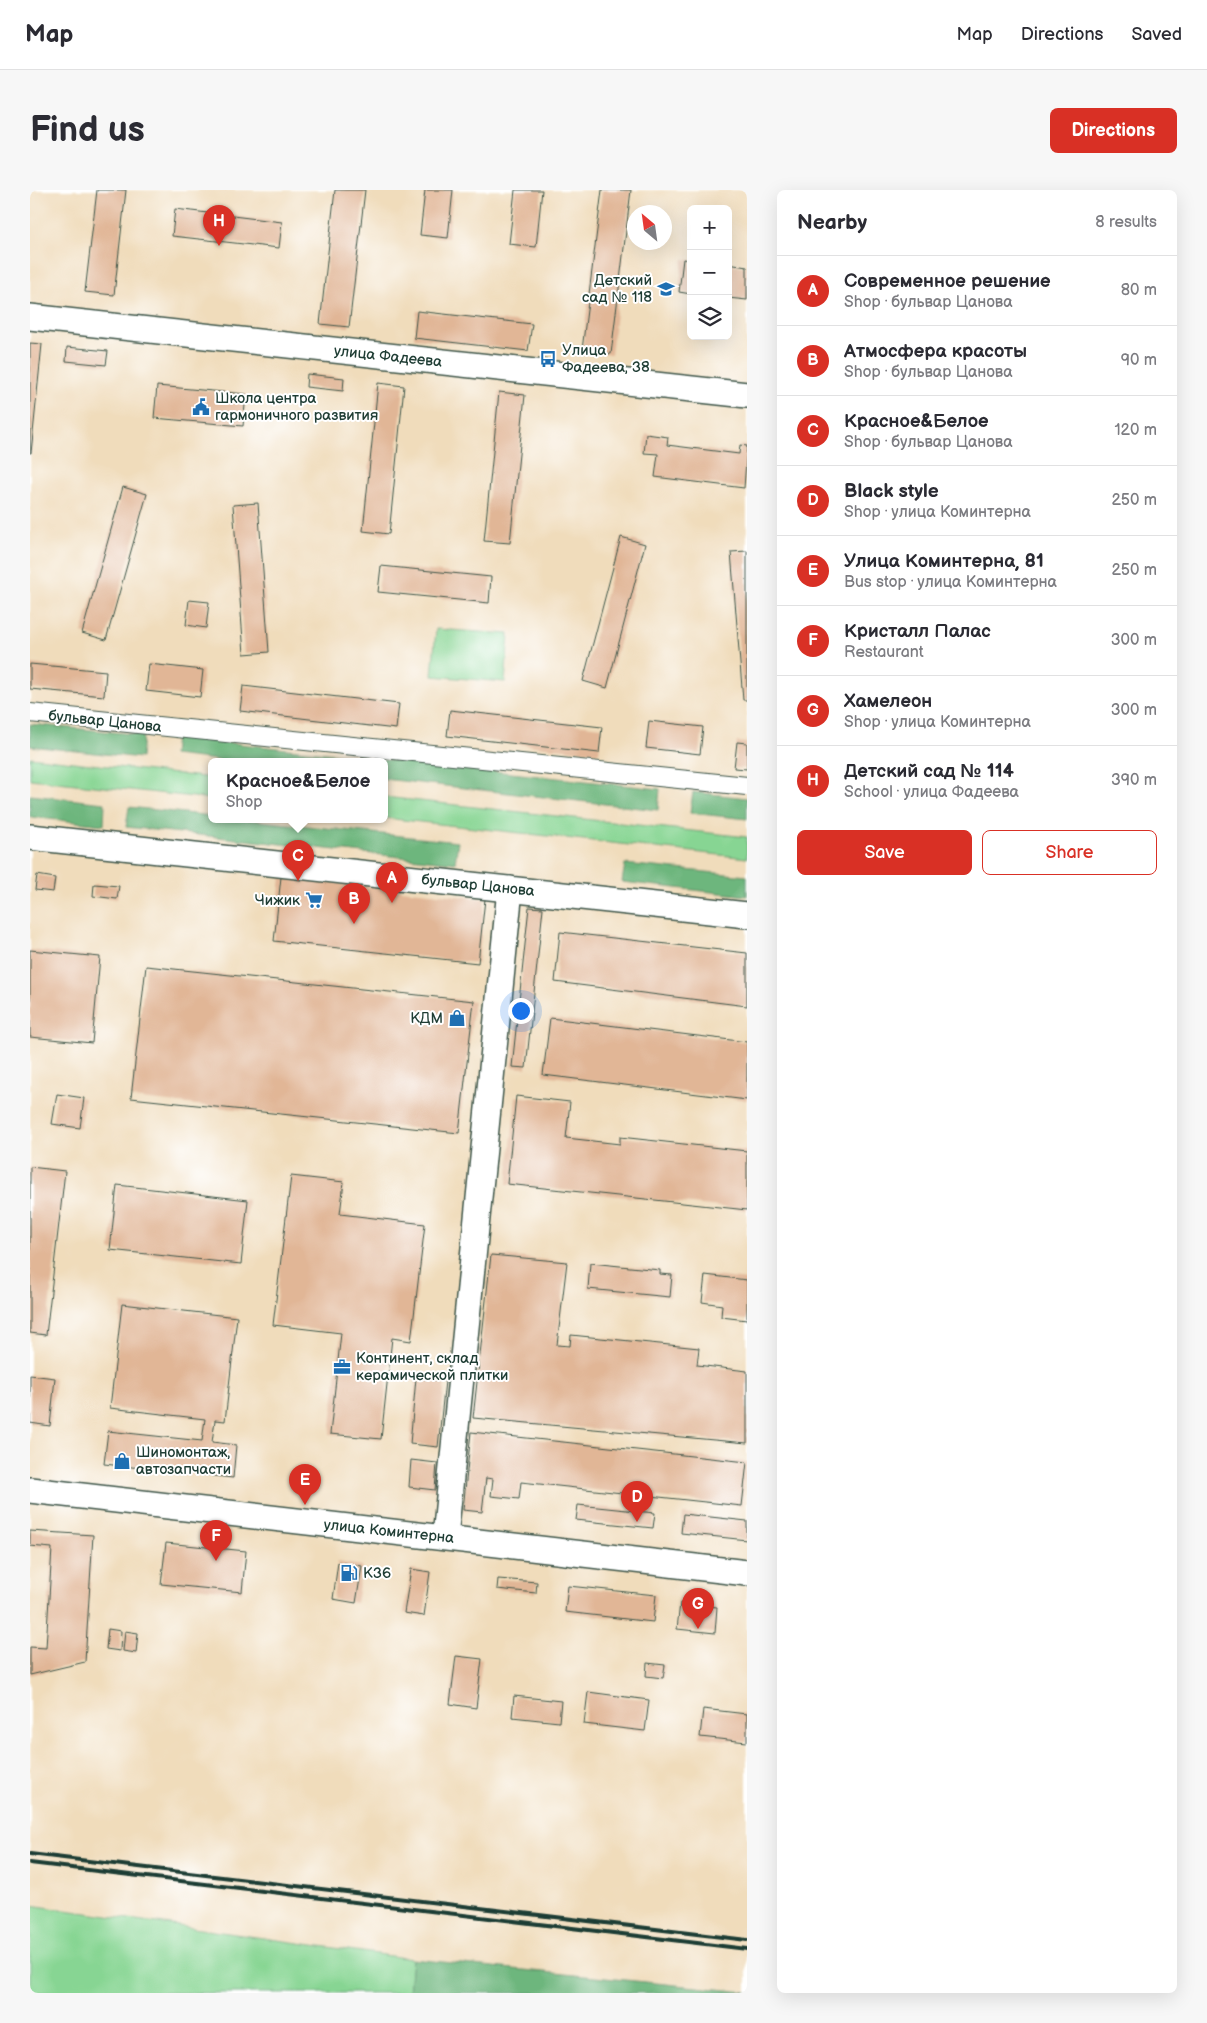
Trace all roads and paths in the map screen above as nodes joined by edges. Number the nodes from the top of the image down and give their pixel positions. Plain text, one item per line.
1 (30, 316) edge
2 (747, 395) edge
3 (30, 713) edge
4 (747, 786) edge
5 (30, 836) edge
6 (510, 889) junction
7 (747, 915) edge
8 (30, 1490) edge
9 (445, 1537) junction
10 (747, 1573) edge

1 - 2 street, улица Фадеева
3 - 4 street, бульвар Цанова
5 - 6 street, бульвар Цанова
6 - 7 street, бульвар Цанова
6 - 9 street
8 - 9 street, улица Коминтерна
9 - 10 street, улица Коминтерна

